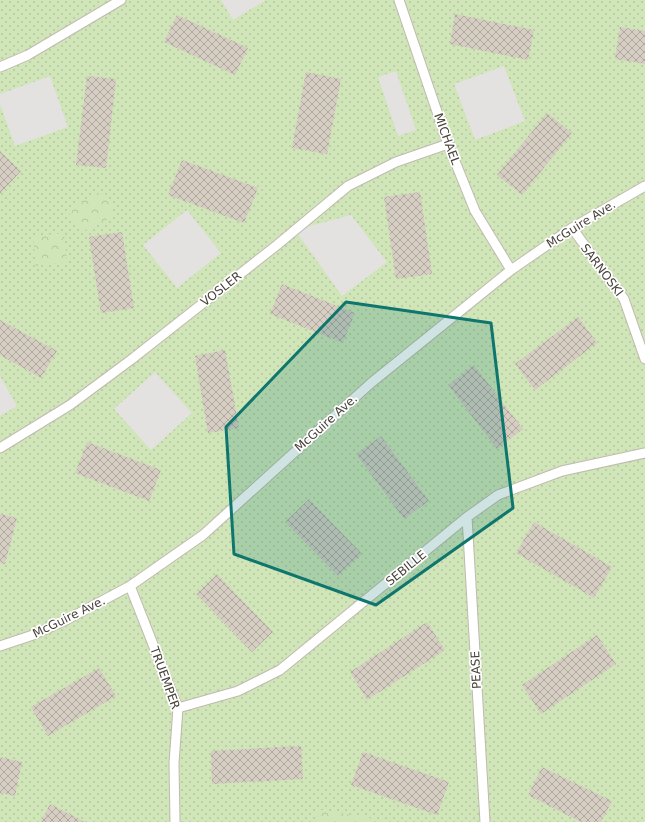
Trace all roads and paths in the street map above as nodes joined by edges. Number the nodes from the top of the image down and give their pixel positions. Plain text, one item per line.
1 (121, 0) edge
2 (399, 0) edge
3 (0, 67) edge
4 (448, 144) junction
5 (645, 186) edge
6 (572, 228) junction
7 (510, 270) junction
8 (645, 359) edge
9 (0, 448) edge
10 (645, 454) edge
11 (467, 517) junction
12 (130, 586) junction
13 (0, 646) edge
14 (178, 708) junction
15 (175, 822) edge
16 (485, 822) edge

1 - 3 lane
2 - 4 lane, MICHAEL
4 - 7 lane, MICHAEL
4 - 9 lane, VOSLER
5 - 6 lane, McGuire Ave.
6 - 7 lane, McGuire Ave.
6 - 8 lane, SARNOSKI
7 - 12 lane, McGuire Ave.
10 - 11 lane, SEBILLE
11 - 14 lane, SEBILLE
11 - 16 lane, PEASE
12 - 13 lane, McGuire Ave.
12 - 14 lane, TRUEMPER
14 - 15 lane, TRUEMPER

